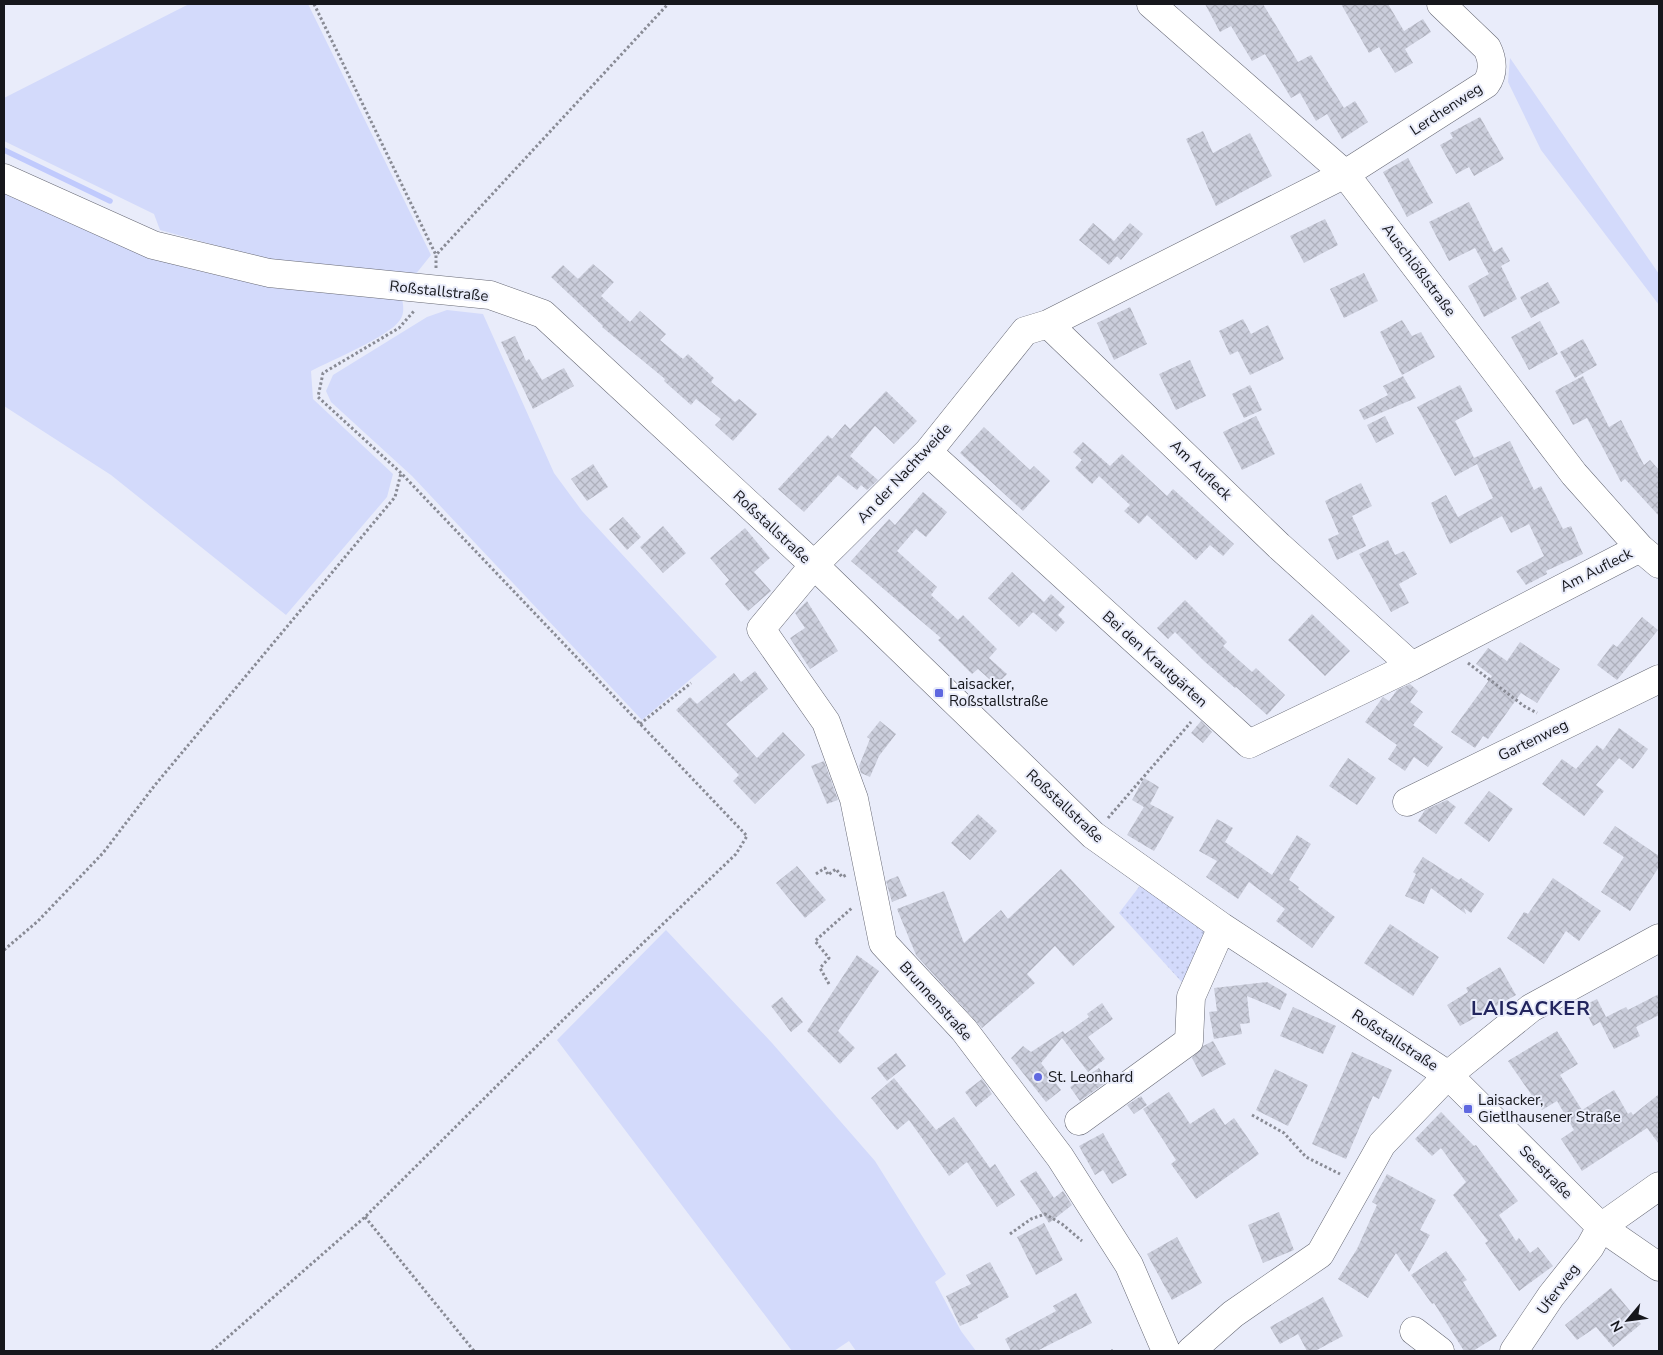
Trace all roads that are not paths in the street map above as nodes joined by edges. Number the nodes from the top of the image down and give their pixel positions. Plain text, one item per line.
1 (1151, 4) edge
2 (1440, 4) edge
3 (1345, 174) junction
4 (4, 178) edge
5 (1048, 324) junction
6 (928, 452) junction
7 (1649, 556) edge
8 (814, 565) junction
9 (761, 629) joint
10 (1412, 666) junction
11 (1659, 679) edge
12 (1407, 802) dead end
13 (1222, 927) junction
14 (1659, 938) edge
15 (1448, 1075) junction
16 (1079, 1121) dead end
17 (1659, 1186) edge
18 (1601, 1227) junction
19 (1659, 1267) edge
20 (1414, 1331) dead end
21 (1166, 1351) edge
22 (1191, 1351) edge
23 (1440, 1351) edge
24 (1514, 1351) edge

1 - 3 street, Auschlößlstraße
2 - 3 street, Lerchenweg
3 - 5 street
3 - 7 street, Auschlößlstraße
4 - 8 street, Roßstallstraße
5 - 6 street, An der Nachtweide
5 - 10 street, Am Aufleck
6 - 8 street, An der Nachtweide
6 - 10 street, Bei den Krautgärten
7 - 10 street, Am Aufleck
8 - 9 street, An der Nachtweide
8 - 13 street, Roßstallstraße
9 - 21 street, Brunnenstraße
11 - 12 street, Gartenweg
13 - 15 street, Roßstallstraße
13 - 16 street
14 - 15 street
15 - 18 street, Seestraße
15 - 22 street
17 - 18 street
18 - 19 street, Seestraße
18 - 24 street, Uferweg
20 - 23 street

